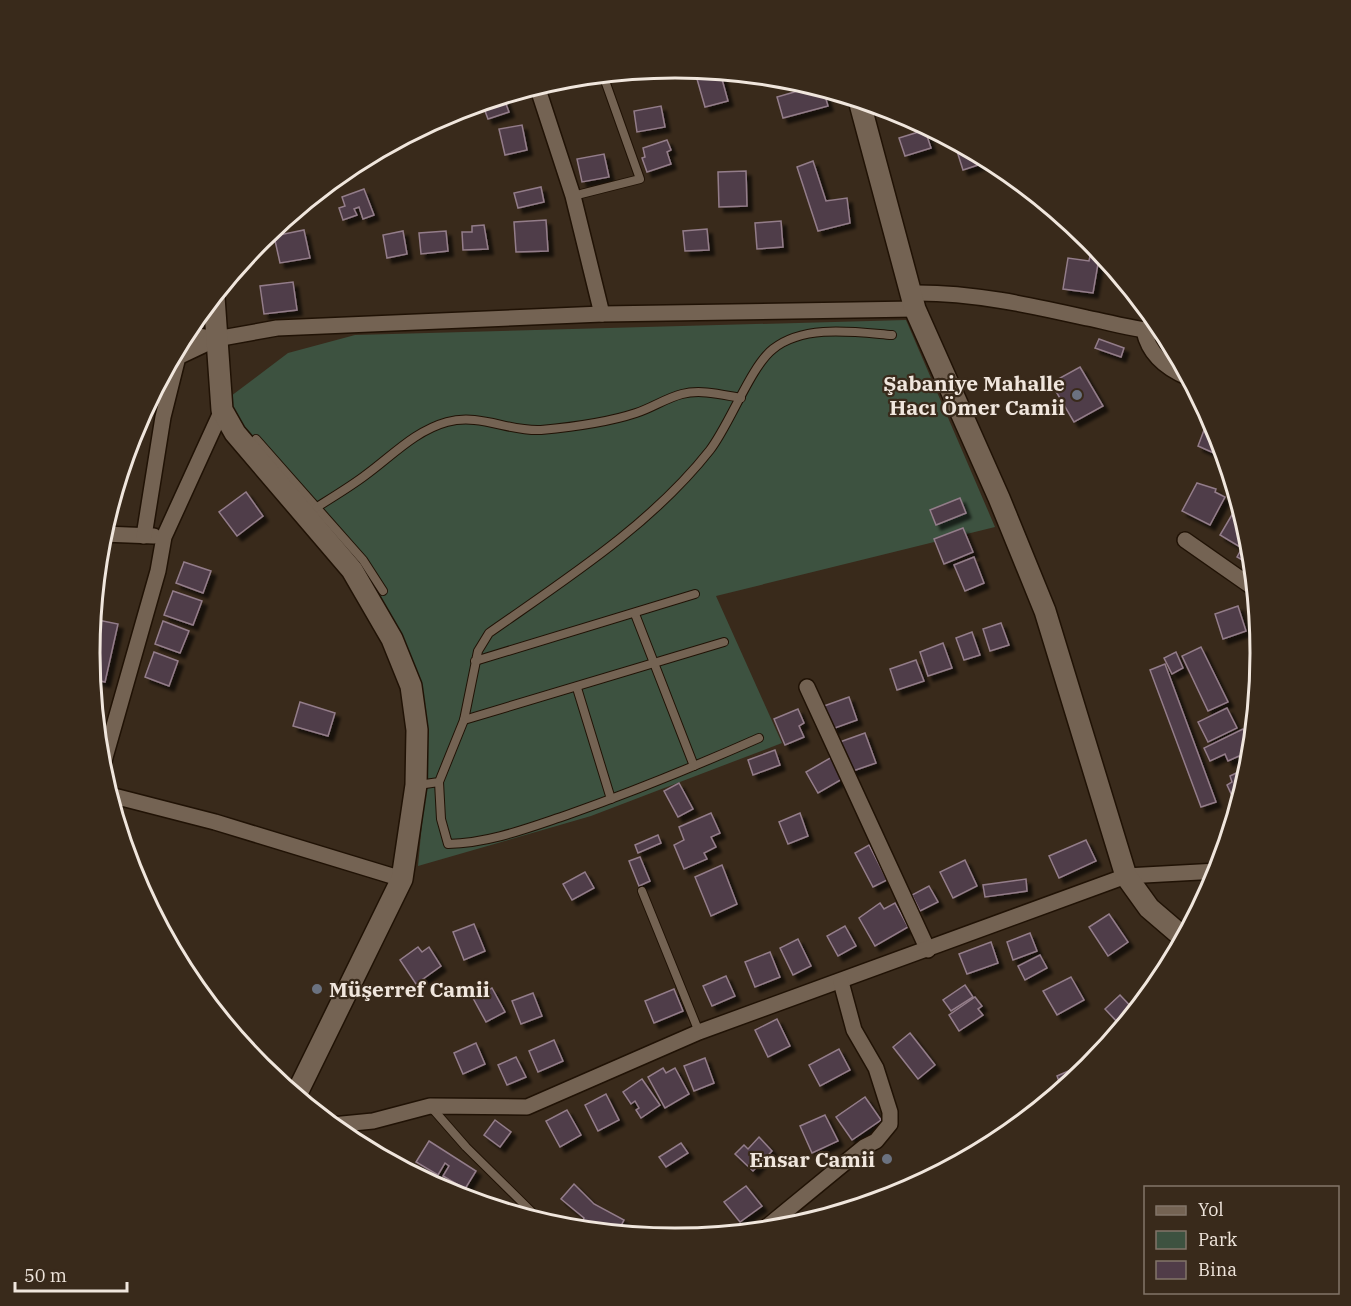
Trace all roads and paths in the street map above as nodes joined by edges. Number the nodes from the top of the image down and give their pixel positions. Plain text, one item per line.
1 (606, 82) edge
2 (540, 95) edge
3 (862, 110) edge
4 (573, 196) junction
5 (914, 301) junction
6 (215, 309) edge
7 (602, 314) junction
8 (1144, 331) junction
9 (1152, 332) edge
10 (196, 336) edge
11 (892, 336) dead end
12 (216, 339) junction
13 (185, 354) edge
14 (1175, 369) edge
15 (174, 372) edge
16 (741, 398) junction
17 (222, 410) junction
18 (256, 439) dead end
19 (317, 507) junction
20 (113, 535) edge
21 (144, 536) junction
22 (164, 537) junction
23 (1185, 540) dead end
24 (1246, 584) edge
25 (383, 591) dead end
26 (695, 594) dead end
27 (635, 614) junction
28 (724, 642) dead end
29 (475, 661) junction
30 (655, 664) junction
31 (807, 687) dead end
32 (577, 688) junction
33 (464, 720) junction
34 (105, 729) edge
35 (759, 738) dead end
36 (694, 766) junction
37 (439, 782) junction
38 (416, 785) junction
39 (119, 797) edge
40 (611, 799) junction
41 (1208, 872) edge
42 (1126, 876) junction
43 (402, 879) junction
44 (642, 891) dead end
45 (1178, 932) edge
46 (928, 950) junction
47 (841, 982) junction
48 (699, 1032) junction
49 (299, 1088) edge
50 (430, 1106) junction
51 (346, 1124) edge
52 (528, 1208) edge
53 (777, 1219) edge

1 - 4 lane
2 - 4 street
3 - 5 street
4 - 7 street
5 - 7 street
5 - 8 street
5 - 42 street
6 - 12 street
7 - 12 street
8 - 9 street
8 - 14 street
10 - 12 street
11 - 16 lane
12 - 13 street
12 - 17 street
15 - 21 street
16 - 19 lane
16 - 29 lane
17 - 22 street
17 - 38 street
18 - 19 lane
19 - 25 lane
20 - 21 street
21 - 22 street
22 - 34 street
23 - 24 street
26 - 27 lane
27 - 29 lane
27 - 30 lane
28 - 30 lane
29 - 33 lane
30 - 32 lane
30 - 36 lane
31 - 46 street
32 - 33 lane
32 - 40 lane
33 - 37 lane
35 - 36 lane
36 - 40 lane
37 - 38 lane
37 - 40 lane
38 - 43 street
39 - 43 street
41 - 42 street
42 - 45 street
42 - 46 street
43 - 49 street
44 - 48 lane
46 - 47 street
47 - 48 street
47 - 53 street
48 - 50 street
50 - 51 street
50 - 52 lane

